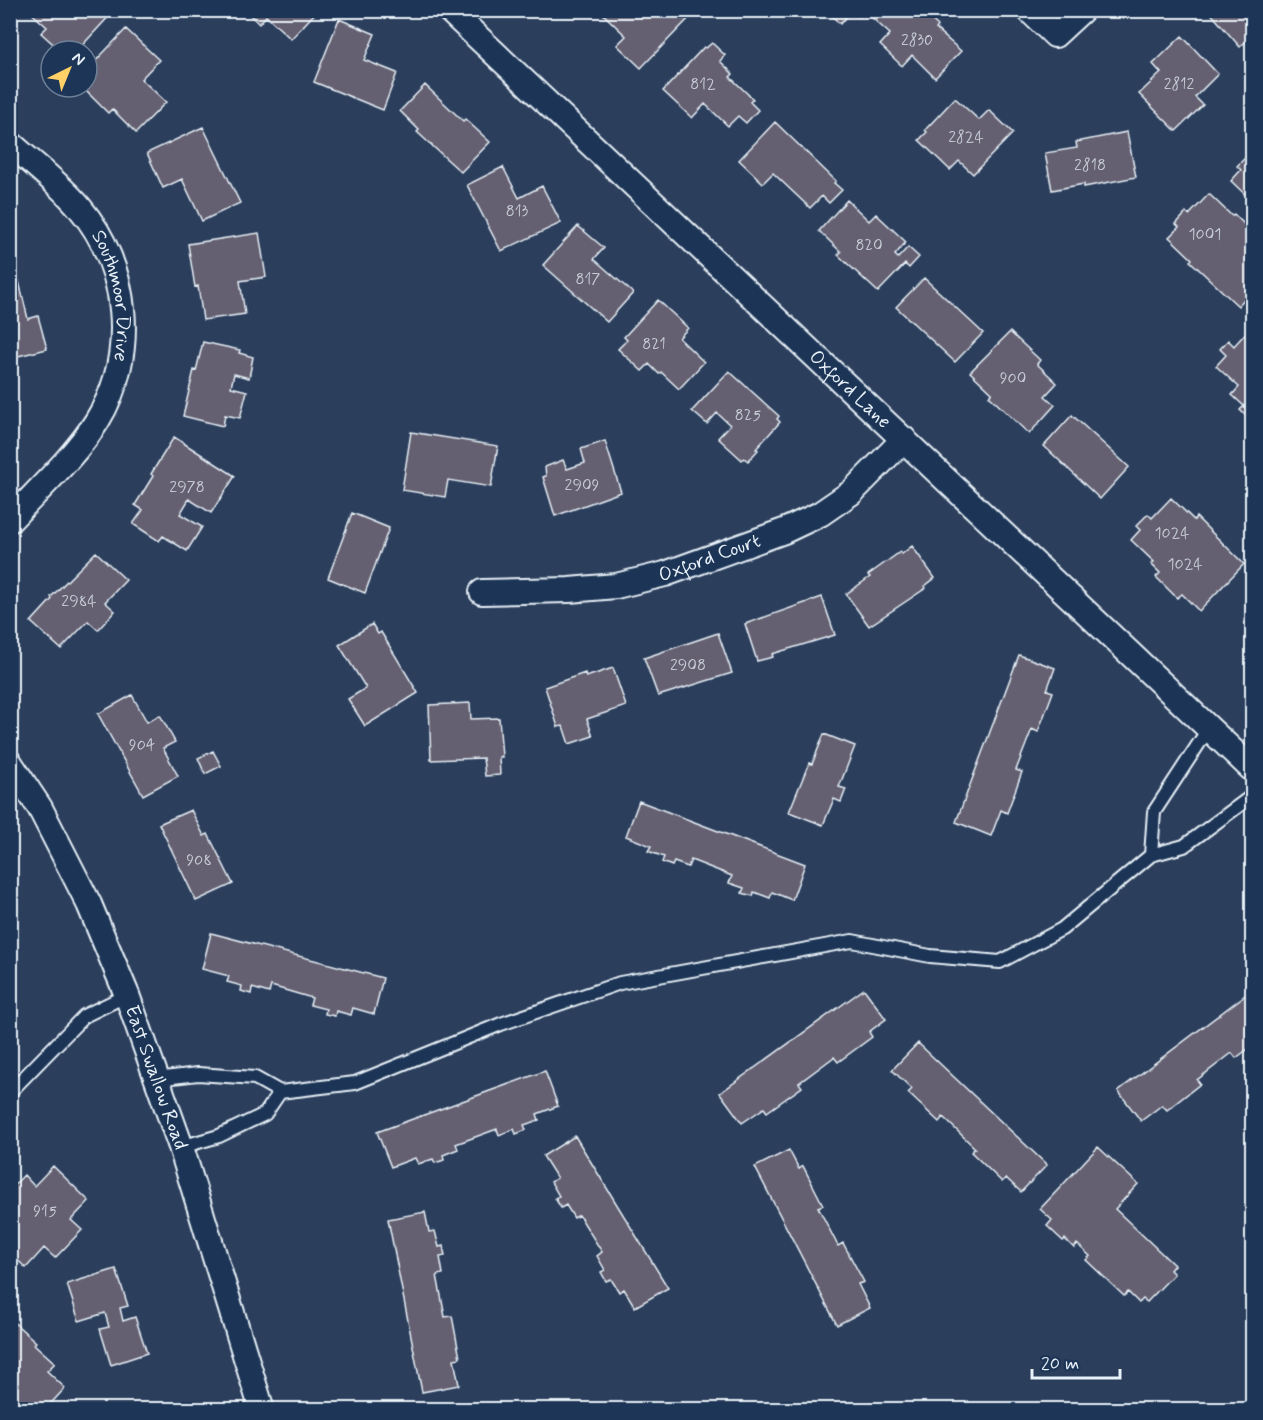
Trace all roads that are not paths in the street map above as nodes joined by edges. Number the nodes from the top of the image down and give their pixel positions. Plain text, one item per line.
1 (449, 10) edge
2 (1029, 10) edge
3 (1082, 10) edge
4 (10, 142) edge
5 (904, 439) junction
6 (10, 520) edge
7 (482, 592) dead end
8 (1209, 728) junction
9 (10, 763) edge
10 (1252, 769) edge
11 (1252, 796) edge
12 (1150, 855) junction
13 (127, 994) junction
14 (156, 1079) junction
15 (10, 1092) edge
16 (280, 1092) junction
17 (181, 1147) junction
18 (262, 1410) edge

1 - 5 street, Oxford Lane
2 - 3 street
4 - 6 street, Southmoor Drive
5 - 7 street, Oxford Court
5 - 8 street, Oxford Lane
8 - 10 street, Oxford Lane
8 - 12 lane
9 - 13 street, East Swallow Road
11 - 12 lane
12 - 16 lane
13 - 14 street, East Swallow Road
13 - 15 lane
14 - 16 lane
14 - 17 street, East Swallow Road
16 - 17 lane
17 - 18 street, East Swallow Road

